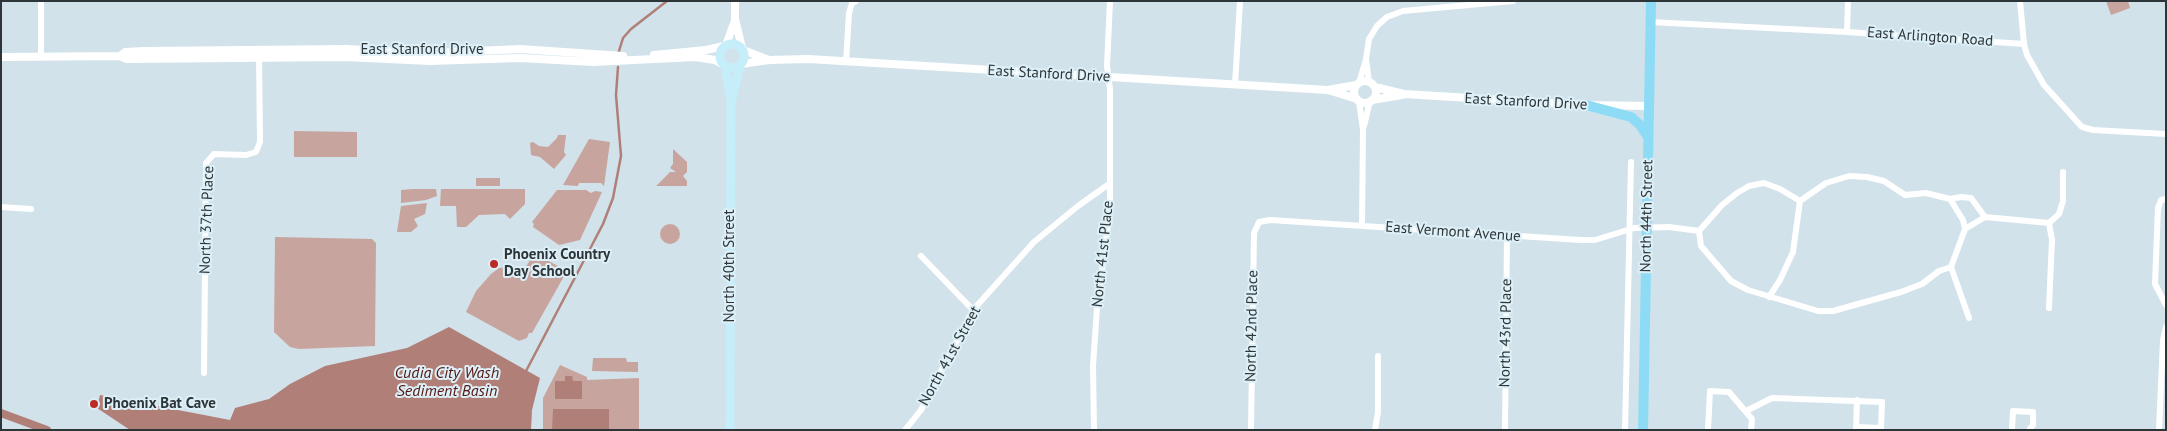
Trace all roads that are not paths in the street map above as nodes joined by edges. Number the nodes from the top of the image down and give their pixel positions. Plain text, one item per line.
1 (42, 1) edge
2 (736, 1) edge
3 (1110, 1) edge
4 (1240, 1) edge
5 (1513, 1) edge
6 (1651, 1) edge
7 (1848, 1) edge
8 (2020, 1) edge
9 (854, 2) edge
10 (735, 19) junction
11 (1650, 22) junction
12 (1847, 32) junction
13 (2024, 44) junction
14 (725, 45) junction
15 (742, 49) junction
16 (259, 54) junction
17 (3, 57) edge
18 (41, 57) junction
19 (1366, 59) junction
20 (769, 60) junction
21 (846, 62) junction
22 (724, 65) junction
23 (740, 65) junction
24 (1109, 78) junction
25 (1357, 84) junction
26 (1235, 85) junction
27 (1372, 85) junction
28 (1328, 90) junction
29 (1404, 94) junction
30 (1358, 100) junction
31 (1371, 100) junction
32 (731, 103) junction
33 (1586, 105) junction
34 (1649, 106) junction
35 (1364, 130) junction
36 (2166, 134) edge
37 (1648, 137) junction
38 (1631, 162) dead end
39 (2063, 172) dead end
40 (1108, 184) junction
41 (1950, 199) junction
42 (2166, 199) edge
43 (1800, 202) junction
44 (1, 207) edge
45 (31, 209) dead end
46 (1985, 217) junction
47 (1258, 222) joint
48 (2049, 223) junction
49 (1362, 226) junction
50 (1647, 227) junction
51 (1629, 229) junction
52 (1965, 229) junction
53 (1699, 232) junction
54 (1508, 236) junction
55 (921, 256) dead end
56 (1951, 267) junction
57 (1769, 296) junction
58 (2166, 305) edge
59 (2049, 308) dead end
60 (973, 310) junction
61 (1969, 318) dead end
62 (2166, 326) edge
63 (1378, 356) dead end
64 (204, 373) dead end
65 (1857, 400) junction
66 (1746, 411) junction
67 (1856, 428) edge
68 (730, 430) edge
69 (905, 430) edge
70 (1094, 430) edge
71 (1251, 430) edge
72 (1375, 430) edge
73 (1505, 430) edge
74 (1625, 430) edge
75 (1643, 430) edge
76 (1708, 430) edge
77 (1751, 430) edge
78 (2012, 430) edge
79 (2029, 430) edge
80 (2158, 430) edge

1 - 18 street
2 - 10 street
3 - 24 street, North 41st Place
4 - 26 street
5 - 19 street
6 - 11 main road, North 44th Street
7 - 12 street
8 - 13 street
9 - 21 street
10 - 14 street
10 - 15 street
11 - 12 street, East Arlington Road
11 - 34 main road, North 44th Street
12 - 13 street, East Arlington Road
13 - 36 street
14 - 15 main road
14 - 16 street, East Stanford Drive
14 - 22 main road
15 - 20 street, East Stanford Drive
15 - 23 main road
16 - 18 street, East Stanford Drive
16 - 22 street, East Stanford Drive
16 - 64 street, North 37th Place
17 - 18 street, East Stanford Drive
19 - 25 street
19 - 27 street
20 - 21 street, East Stanford Drive
20 - 23 street, East Stanford Drive
21 - 24 street, East Stanford Drive
22 - 23 main road
22 - 32 main road, North 40th Street
23 - 32 main road, North 40th Street
24 - 26 street, East Stanford Drive
24 - 40 street, North 41st Place
25 - 27 street, East Stanford Drive
25 - 28 street, East Stanford Drive
25 - 30 street
26 - 28 street, East Stanford Drive
27 - 29 street, East Stanford Drive
27 - 31 street
28 - 30 street, East Stanford Drive
29 - 31 street, East Stanford Drive
29 - 33 street, East Stanford Drive
30 - 31 street, East Stanford Drive
30 - 35 street
31 - 35 street
32 - 68 main road, North 40th Street
33 - 34 street, East Stanford Drive
33 - 37 main road
34 - 37 main road, North 44th Street
35 - 49 street
37 - 50 main road, North 44th Street
38 - 51 street, North 44th Street
39 - 48 street
40 - 60 street, North 41st Street
40 - 70 street, North 41st Place
41 - 43 street
41 - 46 street
41 - 52 street
42 - 58 street
43 - 53 street
43 - 57 street
44 - 45 street
46 - 48 street
46 - 52 street
47 - 49 street, East Vermont Avenue
47 - 71 street, North 42nd Place
48 - 59 street
49 - 54 street, East Vermont Avenue
50 - 51 street, East Vermont Avenue
50 - 53 street, East Vermont Avenue
50 - 75 main road, North 44th Street
51 - 54 street, East Vermont Avenue
51 - 74 street, North 44th Street
52 - 56 street
53 - 57 street
54 - 73 street, North 43rd Place
55 - 60 street
56 - 57 street
56 - 61 street
60 - 69 street, North 41st Street
62 - 80 street
63 - 72 street
65 - 66 street
65 - 67 street
65 - 67 street
66 - 76 street
66 - 77 street
78 - 79 street

